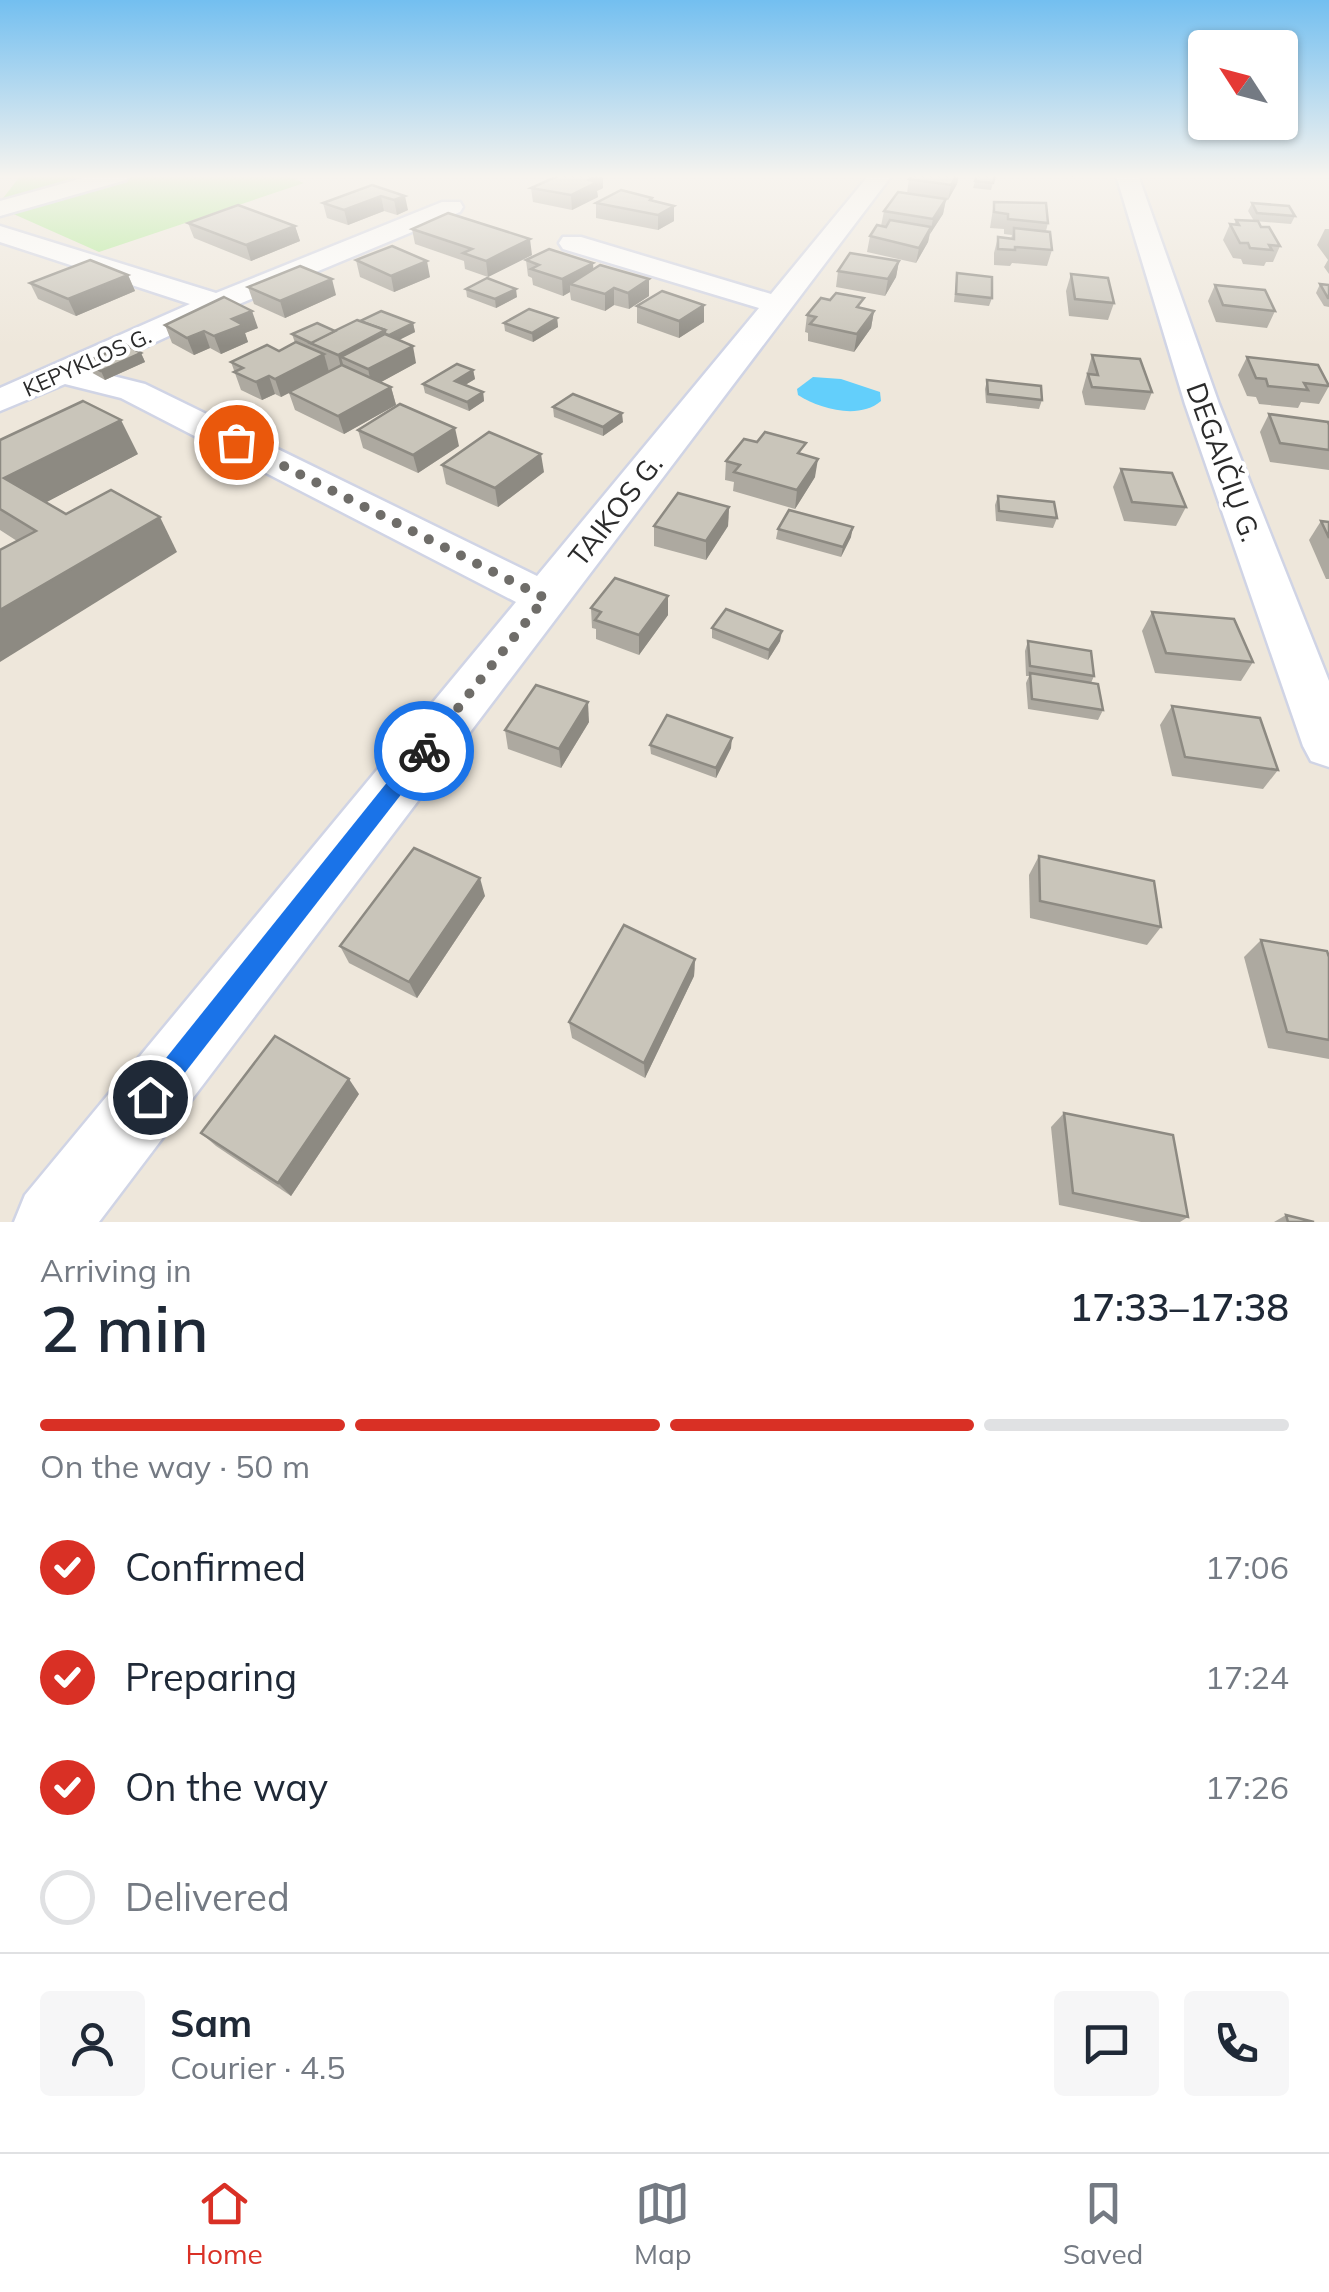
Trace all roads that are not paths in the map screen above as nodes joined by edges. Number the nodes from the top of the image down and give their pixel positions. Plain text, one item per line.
1 (391, 232) edge
2 (836, 232) edge
3 (1146, 232) edge
4 (0, 234) edge
5 (572, 243) dead end
6 (217, 304) junction
7 (778, 305) junction
8 (62, 373) junction
9 (0, 401) edge
10 (545, 598) junction
11 (1329, 746) edge
12 (52, 1222) edge

1 - 6 street, KEPYKLOS G.
2 - 7 street, TAIKOS G.
3 - 11 street, DEGAIČIŲ G.
4 - 6 street
5 - 7 street
6 - 8 street, KEPYKLOS G.
7 - 10 street, TAIKOS G.
8 - 9 street, KEPYKLOS G.
8 - 10 street
10 - 12 street, TAIKOS G.

